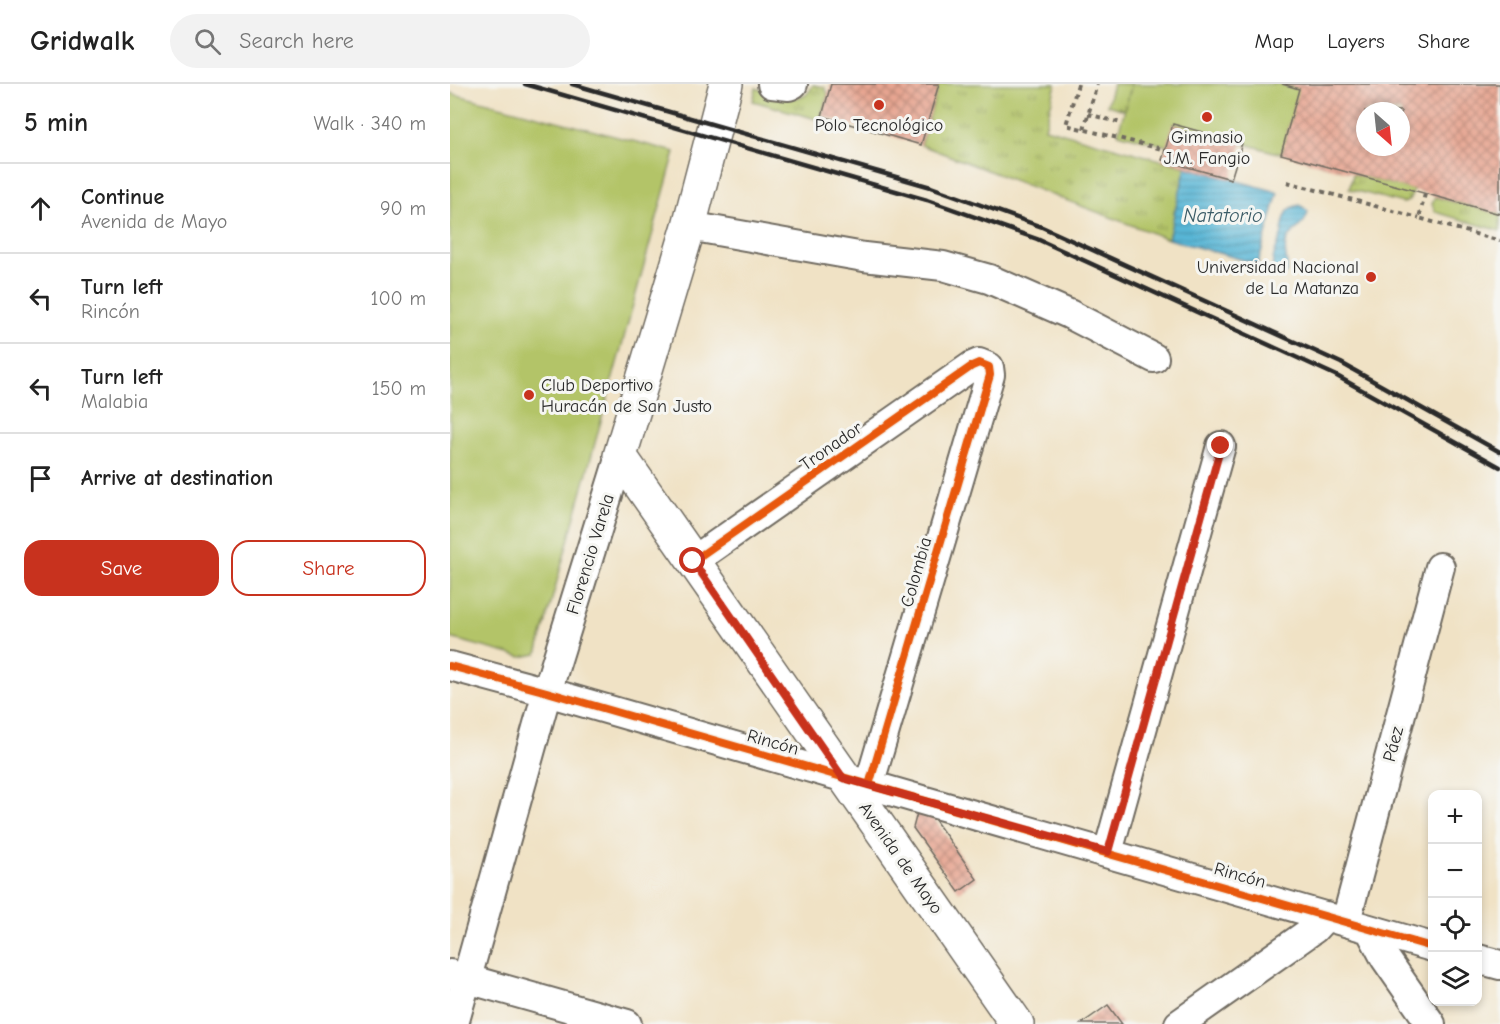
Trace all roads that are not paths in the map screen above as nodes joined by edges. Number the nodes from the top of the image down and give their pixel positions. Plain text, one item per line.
1 (726, 84) edge
2 (772, 84) edge
3 (793, 84) edge
4 (689, 226) junction
5 (1154, 358) dead end
6 (989, 367) joint
7 (1221, 446) dead end
8 (620, 456) junction
9 (693, 561) junction
10 (1440, 567) dead end
11 (450, 666) edge
12 (547, 692) junction
13 (856, 781) junction
14 (1108, 852) junction
15 (1347, 922) junction
16 (1428, 946) edge
17 (1482, 960) edge
18 (1500, 965) edge
19 (458, 976) edge
20 (454, 1024) edge
21 (627, 1024) edge
22 (1017, 1024) edge
23 (1179, 1024) edge
24 (1431, 1024) edge

1 - 4 main road, Florencio Varela
2 - 3 street
4 - 5 street
4 - 8 main road, Florencio Varela
6 - 9 street, Tronador
6 - 13 street, Colombia
7 - 14 street
8 - 9 main road, Avenida de Mayo
8 - 12 street, Florencio Varela
9 - 13 main road, Avenida de Mayo
10 - 15 street, Páez
11 - 12 street, Rincón
12 - 13 street, Rincón
12 - 19 street, Florencio Varela
13 - 14 street, Rincón
13 - 22 main road, Avenida de Mayo
14 - 15 street, Rincón
15 - 16 street, Rincón
15 - 23 street
15 - 24 street
17 - 18 street
19 - 20 street, Florencio Varela
19 - 21 street

